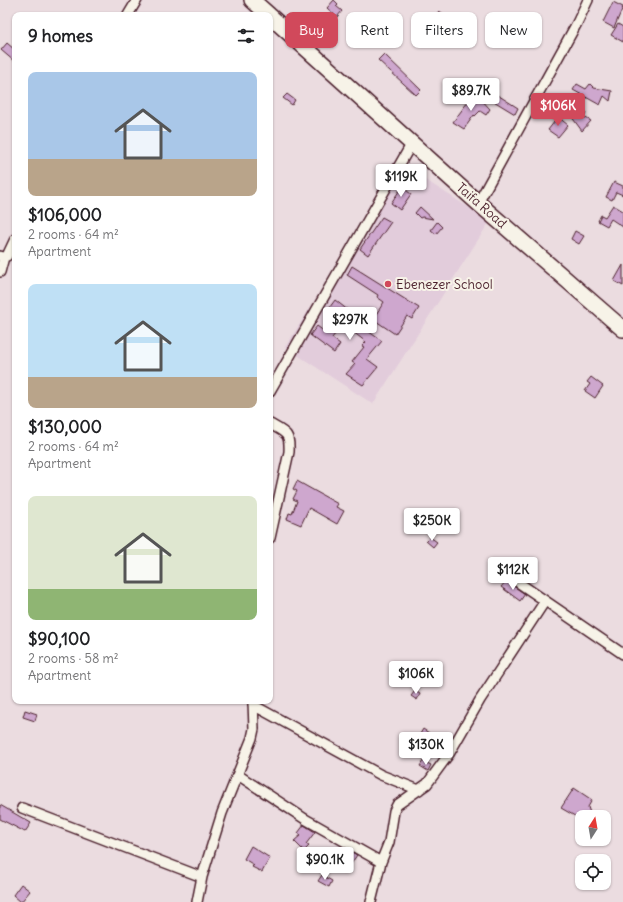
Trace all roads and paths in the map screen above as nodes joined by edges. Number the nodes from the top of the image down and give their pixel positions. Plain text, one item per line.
1 (137, 0) edge
2 (252, 0) edge
3 (588, 0) edge
4 (130, 12) edge
5 (266, 12) edge
6 (273, 18) edge
7 (412, 143) junction
8 (478, 203) junction
9 (12, 245) edge
10 (2, 257) edge
11 (0, 272) edge
12 (623, 329) edge
13 (273, 386) edge
14 (273, 426) edge
15 (273, 524) edge
16 (506, 574) dead end
17 (545, 601) junction
18 (623, 654) edge
19 (253, 704) edge
20 (255, 704) edge
21 (238, 775) junction
22 (419, 790) junction
23 (22, 808) dead end
24 (380, 862) junction
25 (202, 877) junction
26 (197, 902) edge
27 (371, 902) edge

1 - 4 street
2 - 5 highway, Taifa Road
3 - 8 street
6 - 7 highway, Taifa Road
7 - 8 highway, Taifa Road
7 - 13 street
8 - 12 highway, Taifa Road
9 - 10 street
10 - 11 street
14 - 15 street
16 - 17 street
17 - 18 street
17 - 22 street
19 - 21 street
20 - 22 street
21 - 24 street
21 - 25 street
22 - 24 street
23 - 25 street
24 - 27 street
25 - 26 street

